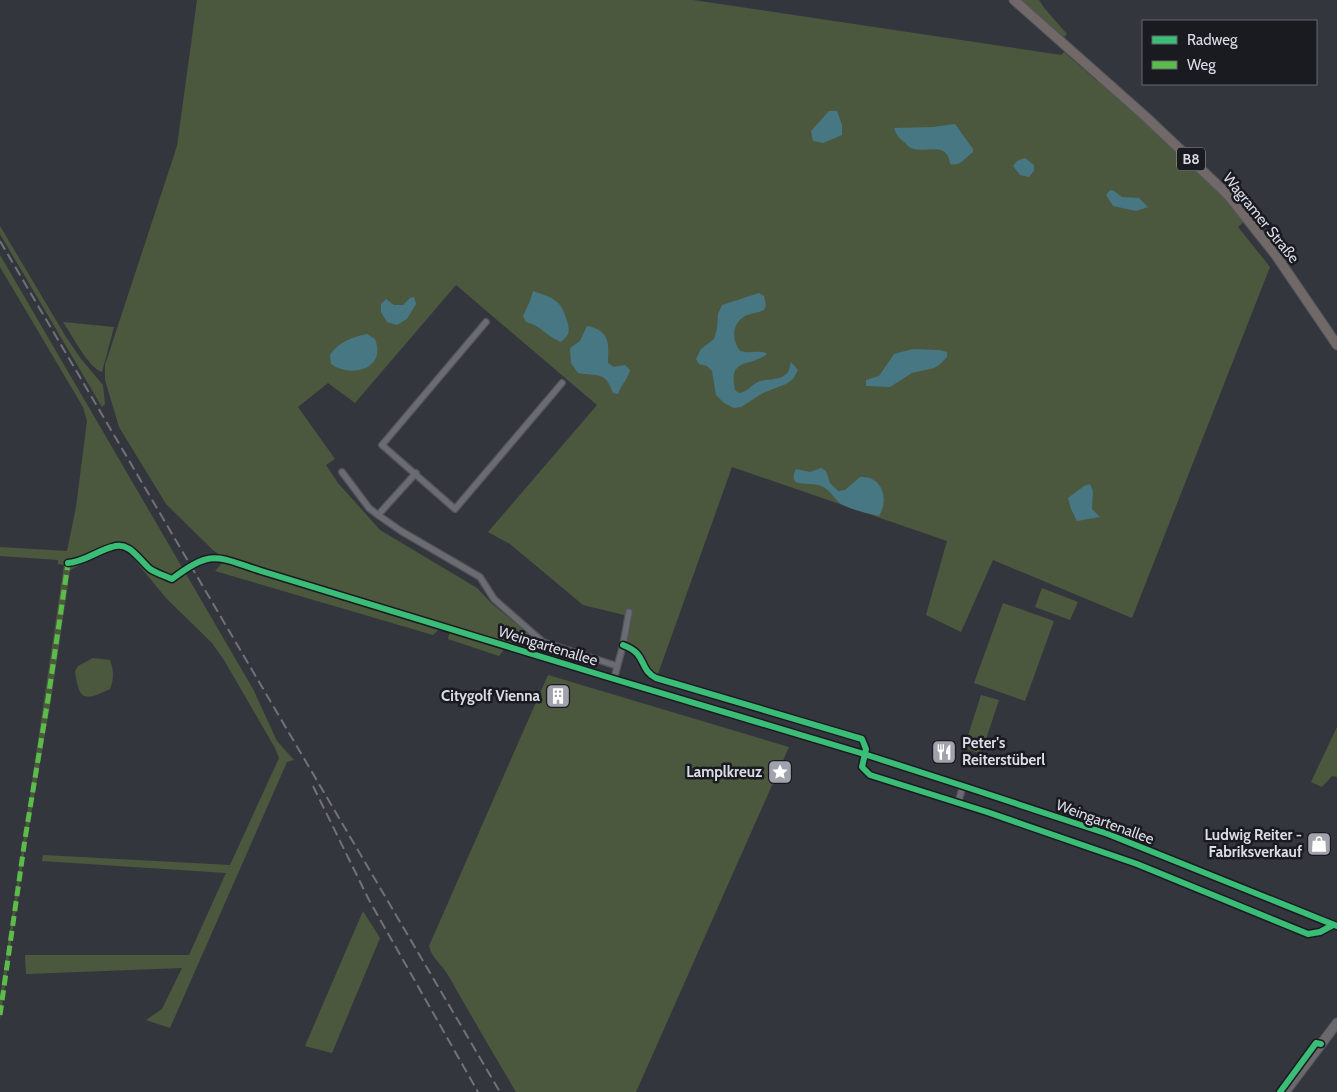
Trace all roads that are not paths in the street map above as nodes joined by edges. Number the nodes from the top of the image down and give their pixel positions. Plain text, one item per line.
1 (1014, 0) edge
2 (486, 322) dead end
3 (1337, 345) edge
4 (562, 384) dead end
5 (342, 472) dead end
6 (416, 473) junction
7 (378, 515) junction
8 (68, 563) dead end
9 (629, 612) dead end
10 (623, 645) junction
11 (617, 666) junction
12 (614, 679) junction
13 (808, 723) junction
14 (804, 736) junction
15 (864, 754) junction
16 (963, 786) junction
17 (958, 803) junction
18 (1335, 926) edge
19 (1337, 1023) edge
20 (1285, 1092) edge

1 - 3 main road, Wagramer Straße / B8
2 - 6 street
4 - 6 street
5 - 7 street, Weingartenallee
6 - 7 street
7 - 11 street, Weingartenallee
8 - 12 street, Weingartenallee
9 - 10 street
10 - 11 street, Weingartenallee
10 - 13 street, Weingartenallee
11 - 12 street, Weingartenallee
12 - 14 street, Weingartenallee
13 - 14 street
13 - 15 street, Weingartenallee
14 - 15 street, Weingartenallee
15 - 16 street, Weingartenallee
15 - 17 street, Weingartenallee
16 - 17 street
16 - 18 street, Weingartenallee
17 - 18 street, Weingartenallee
19 - 20 street

